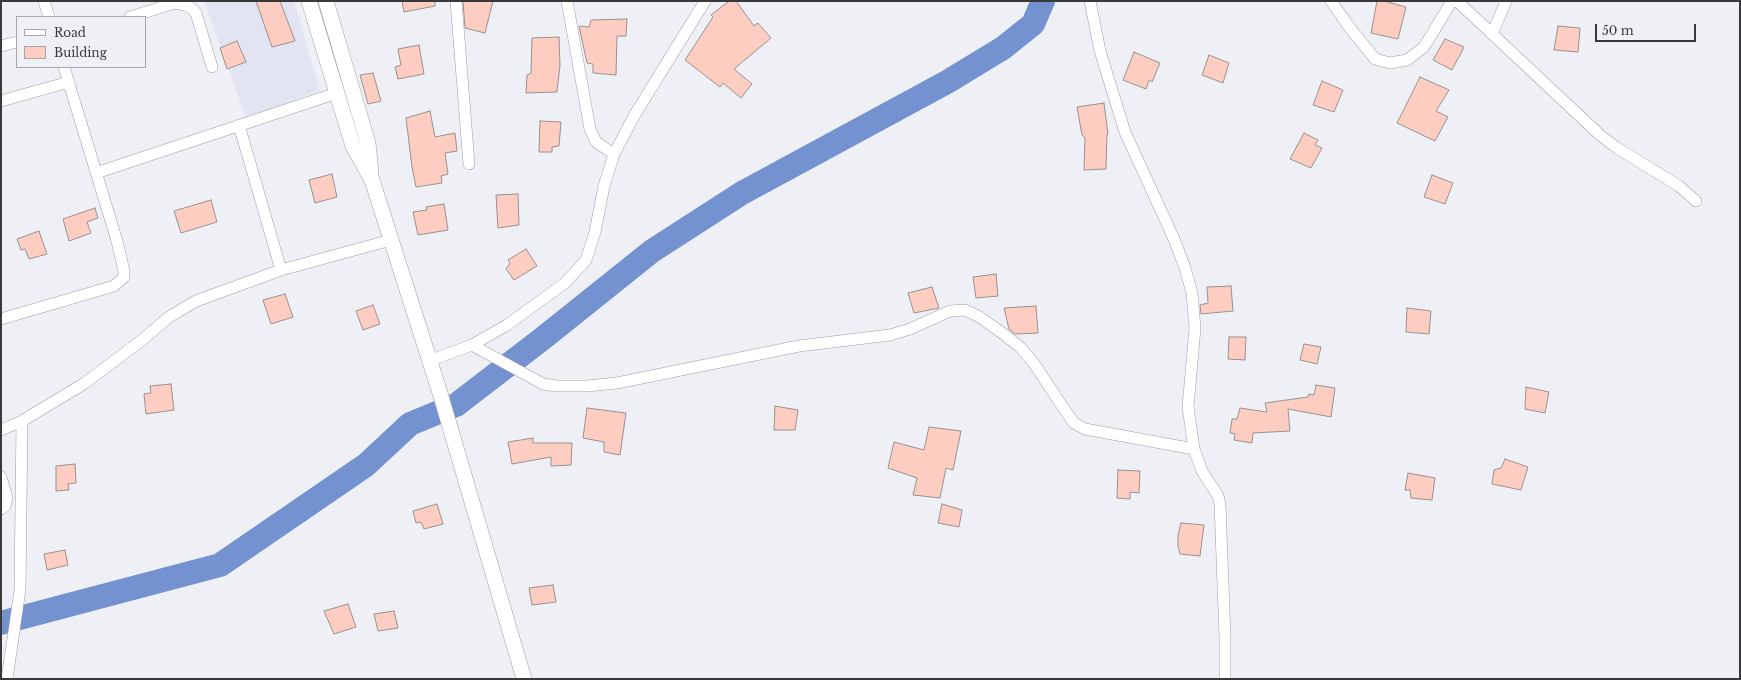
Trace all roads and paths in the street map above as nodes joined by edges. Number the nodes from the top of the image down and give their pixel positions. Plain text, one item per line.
1 (44, 1) edge
2 (309, 1) edge
3 (326, 1) edge
4 (456, 1) edge
5 (568, 1) edge
6 (705, 1) edge
7 (1090, 1) edge
8 (1332, 1) edge
9 (1452, 1) edge
10 (1457, 1) edge
11 (1506, 1) edge
12 (48, 16) edge
13 (133, 16) edge
14 (1492, 34) junction
15 (16, 42) edge
16 (1, 46) edge
17 (212, 66) dead end
18 (64, 68) edge
19 (69, 82) junction
20 (337, 93) junction
21 (1, 101) edge
22 (239, 125) junction
23 (614, 154) junction
24 (469, 164) dead end
25 (96, 173) junction
26 (372, 180) junction
27 (1696, 201) dead end
28 (391, 240) junction
29 (281, 270) junction
30 (1, 319) edge
31 (472, 345) junction
32 (429, 361) junction
33 (22, 421) junction
34 (1, 430) edge
35 (1194, 449) junction
36 (1, 477) edge
37 (1, 509) edge
38 (7, 679) edge
39 (524, 679) edge
40 (1225, 679) edge

1 - 12 street
2 - 20 main road
3 - 26 main road
4 - 24 street
5 - 23 street
6 - 23 street
7 - 35 street
8 - 9 street
10 - 14 street
11 - 14 street
13 - 17 street
14 - 27 street
15 - 16 street
18 - 19 street
19 - 21 street
19 - 25 street
20 - 22 street
20 - 26 main road
22 - 25 street
22 - 29 street
23 - 31 street
25 - 30 street
26 - 28 main road
28 - 29 street
28 - 32 main road
29 - 33 street
31 - 32 street
31 - 35 street
32 - 39 main road
33 - 34 street
33 - 38 street
35 - 40 street
36 - 37 street

